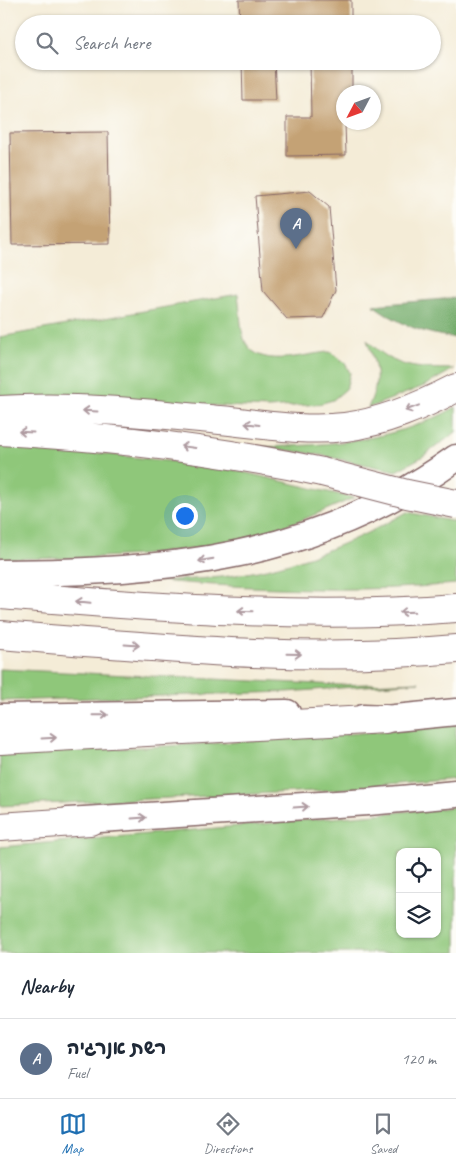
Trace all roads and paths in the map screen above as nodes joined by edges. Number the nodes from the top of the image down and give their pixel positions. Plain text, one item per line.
1 (456, 388) edge
2 (0, 410) edge
3 (0, 431) edge
4 (456, 458) edge
5 (456, 504) edge
6 (0, 573) edge
7 (0, 595) edge
8 (456, 608) edge
9 (0, 637) edge
10 (456, 649) edge
11 (456, 712) edge
12 (0, 717) edge
13 (385, 720) junction
14 (0, 740) edge
15 (456, 794) edge
16 (90, 821) junction
17 (0, 822) edge
18 (0, 827) edge

1 -> 2 highway
5 -> 3 highway, bridge
4 -> 6 highway
8 -> 7 highway
9 -> 10 highway
11 - 13 highway
12 -> 13 highway
14 -> 13 highway
16 -> 15 highway
16 - 17 highway
16 - 18 highway

